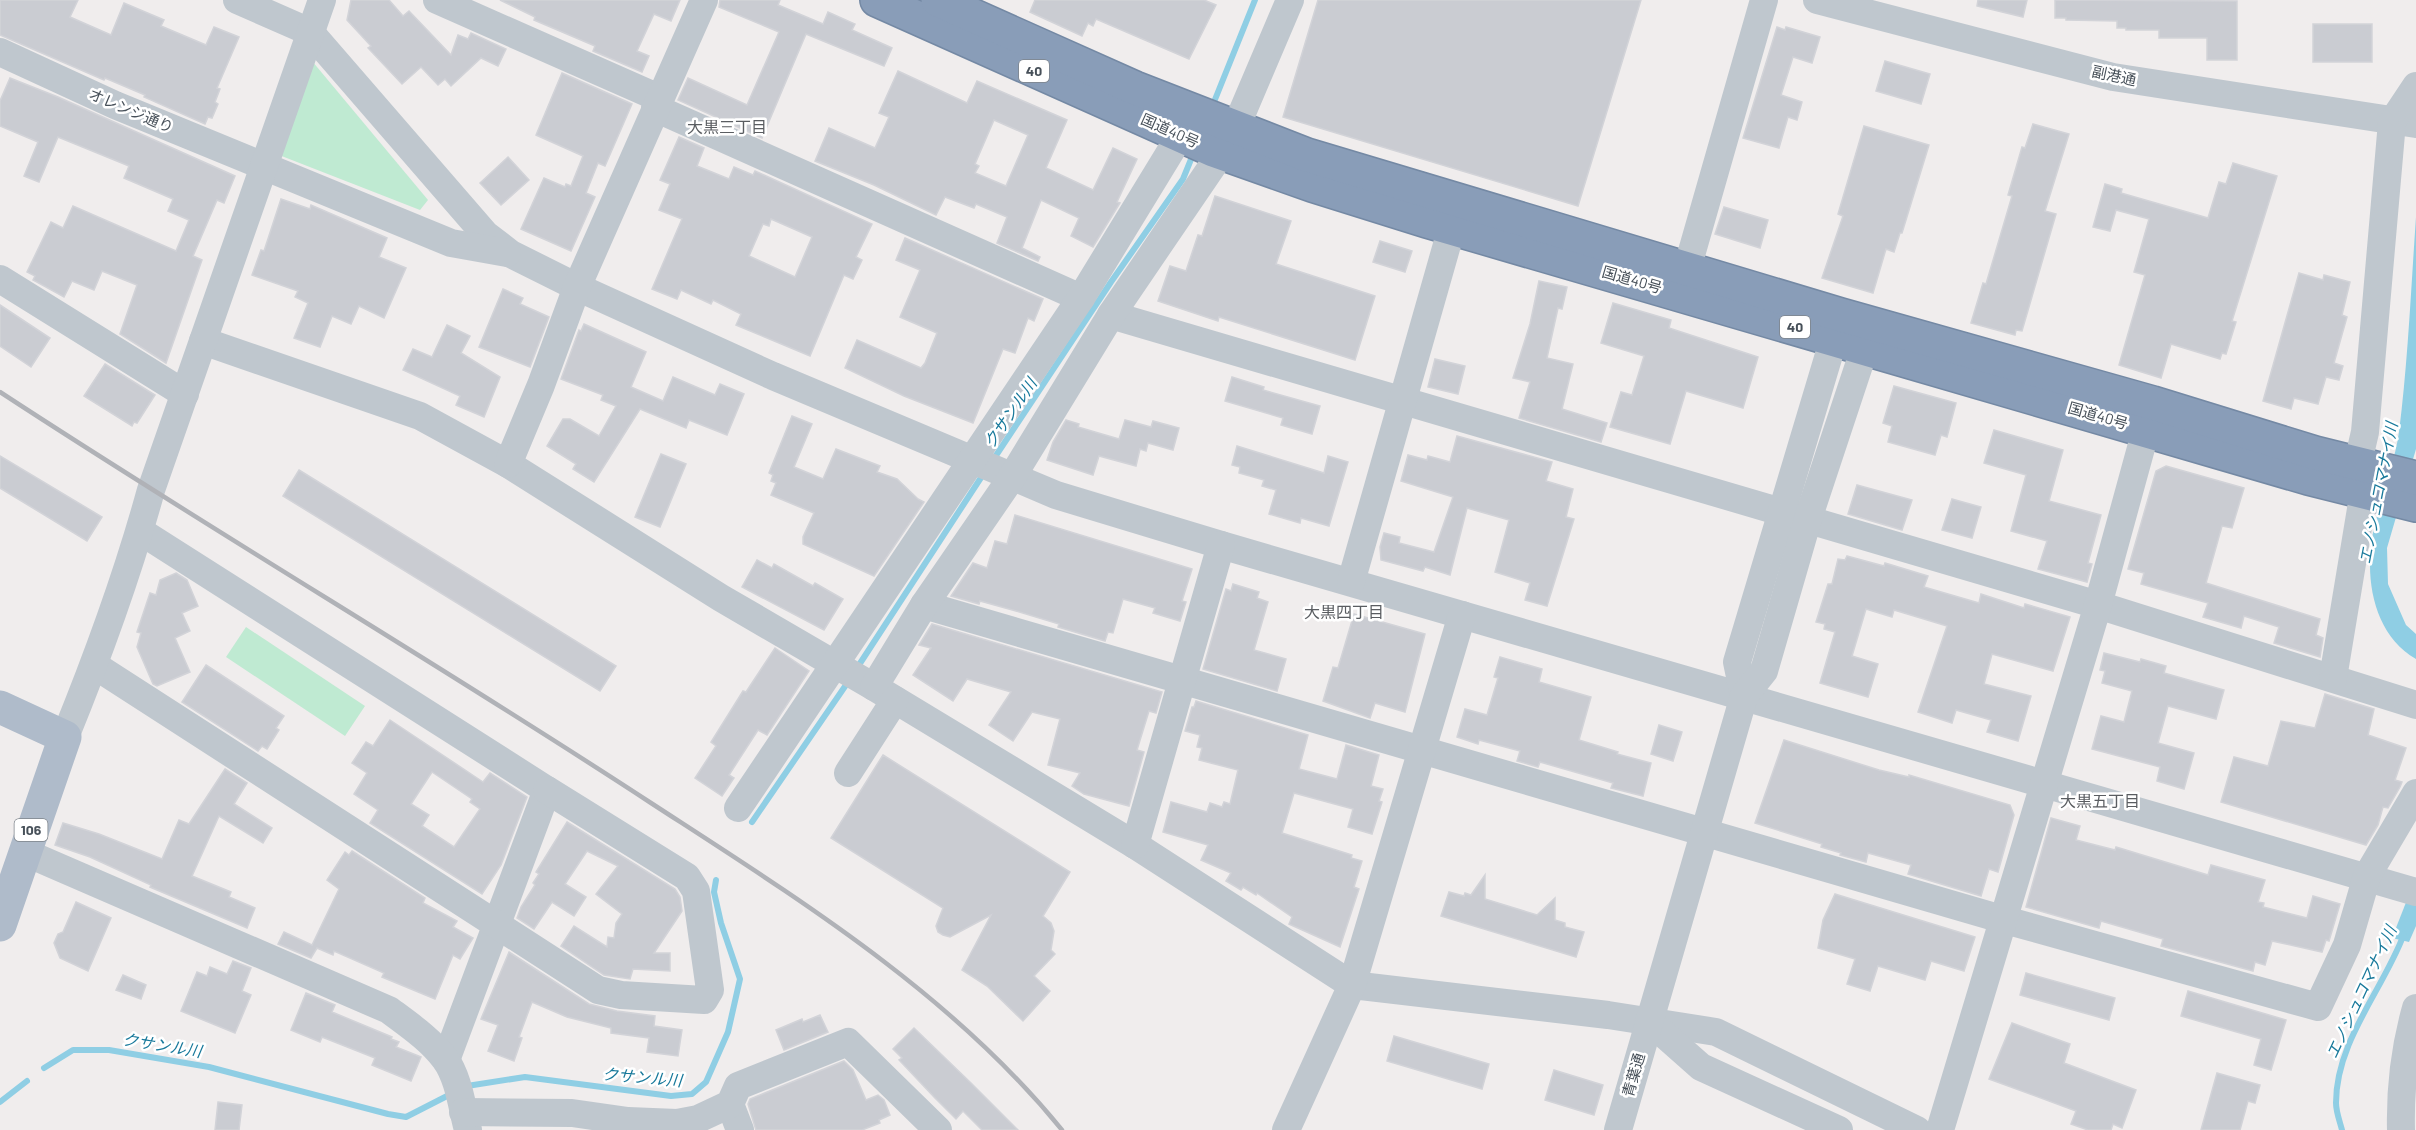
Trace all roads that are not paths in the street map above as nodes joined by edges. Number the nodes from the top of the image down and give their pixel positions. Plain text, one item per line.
1 (237, 0) edge
2 (322, 0) edge
3 (437, 0) edge
4 (704, 0) edge
5 (877, 0) edge
6 (938, 0) edge
7 (1290, 0) edge
8 (1764, 0) edge
9 (1817, 0) edge
10 (310, 32) junction
11 (0, 52) edge
12 (2416, 86) edge
13 (657, 103) junction
14 (2404, 123) edge
15 (1209, 132) junction
16 (264, 166) junction
17 (1456, 215) junction
18 (510, 254) junction
19 (1687, 269) junction
20 (0, 279) edge
21 (577, 287) junction
22 (1081, 298) junction
23 (1111, 315) junction
24 (1837, 327) junction
25 (1868, 336) junction
26 (203, 341) junction
27 (184, 394) junction
28 (1404, 402) junction
29 (2150, 417) junction
30 (508, 464) junction
31 (992, 468) junction
32 (2388, 486) edge
33 (1795, 515) junction
34 (140, 531) junction
35 (1221, 545) junction
36 (1351, 582) junction
37 (924, 605) junction
38 (2098, 605) junction
39 (1462, 615) junction
40 (94, 665) junction
41 (839, 667) junction
42 (2333, 678) junction
43 (1182, 680) junction
44 (880, 691) junction
45 (1744, 696) junction
46 (2416, 705) edge
47 (0, 707) edge
48 (65, 737) junction
49 (1422, 750) junction
50 (848, 773) dead end
51 (2045, 784) junction
52 (547, 790) junction
53 (2416, 793) edge
54 (738, 808) dead end
55 (1704, 831) junction
56 (1135, 845) junction
57 (24, 852) junction
58 (2376, 879) junction
59 (2416, 892) edge
60 (2005, 920) junction
61 (0, 925) edge
62 (496, 926) junction
63 (1352, 985) junction
64 (2416, 1008) edge
65 (1650, 1021) junction
66 (446, 1060) junction
67 (730, 1104) junction
68 (461, 1124) edge
69 (931, 1128) edge
70 (740, 1130) edge
71 (1286, 1130) edge
72 (1618, 1130) edge
73 (1839, 1130) edge
74 (1917, 1130) edge
75 (1940, 1130) edge
76 (2401, 1130) edge

1 - 10 street
2 - 10 street
3 - 13 street
4 - 13 street
5 - 15 highway, 国道40号 / 40
6 - 15 highway, 国道40号 / 40
7 - 15 street
8 - 19 street
9 - 14 street, 副港通
10 - 16 street
10 - 18 street
11 - 16 street, オレンジ通り
12 - 14 street
13 - 21 street
13 - 22 street
14 - 32 street
15 - 17 highway, 国道40号 / 40
15 - 22 street
15 - 23 street
16 - 18 street, オレンジ通り
16 - 26 street
17 - 19 highway, 国道40号 / 40
17 - 24 highway, 国道40号 / 40
17 - 28 street
18 - 21 street
19 - 24 highway, 国道40号 / 40
20 - 27 street
21 - 30 street
21 - 31 street
22 - 31 street
23 - 28 street
23 - 31 street
24 - 25 highway, 国道40号 / 40
24 - 33 street
25 - 29 highway, 国道40号 / 40
25 - 33 street
26 - 27 street
26 - 30 street
27 - 34 street
28 - 33 street
28 - 36 street
29 - 32 highway, 国道40号 / 40
29 - 38 street
30 - 41 street
31 - 35 street
31 - 37 street
31 - 41 street
32 - 42 street
33 - 38 street
33 - 45 street
34 - 40 street
34 - 52 street
35 - 36 street
35 - 43 street
36 - 39 street
37 - 43 street
37 - 44 street
38 - 42 street
38 - 51 street
39 - 45 street
39 - 49 street
40 - 48 street
40 - 62 street
41 - 44 street
41 - 54 street
42 - 46 street
43 - 49 street
43 - 56 street
44 - 50 street
44 - 56 street
45 - 51 street
45 - 55 street, 青葉通
47 - 48 main road
48 - 57 main road, 106
49 - 55 street
49 - 63 street
51 - 58 street
51 - 60 street
52 - 62 street
52 - 62 street
53 - 58 street
55 - 60 street
55 - 65 street, 青葉通
56 - 63 street
57 - 61 main road, 106
57 - 66 street
58 - 59 street
58 - 60 street
60 - 75 street
62 - 66 street
63 - 65 street
63 - 71 street
64 - 76 street
65 - 72 street, 青葉通
65 - 73 street
65 - 74 street
66 - 68 street
67 - 68 street
67 - 69 street
67 - 70 street

